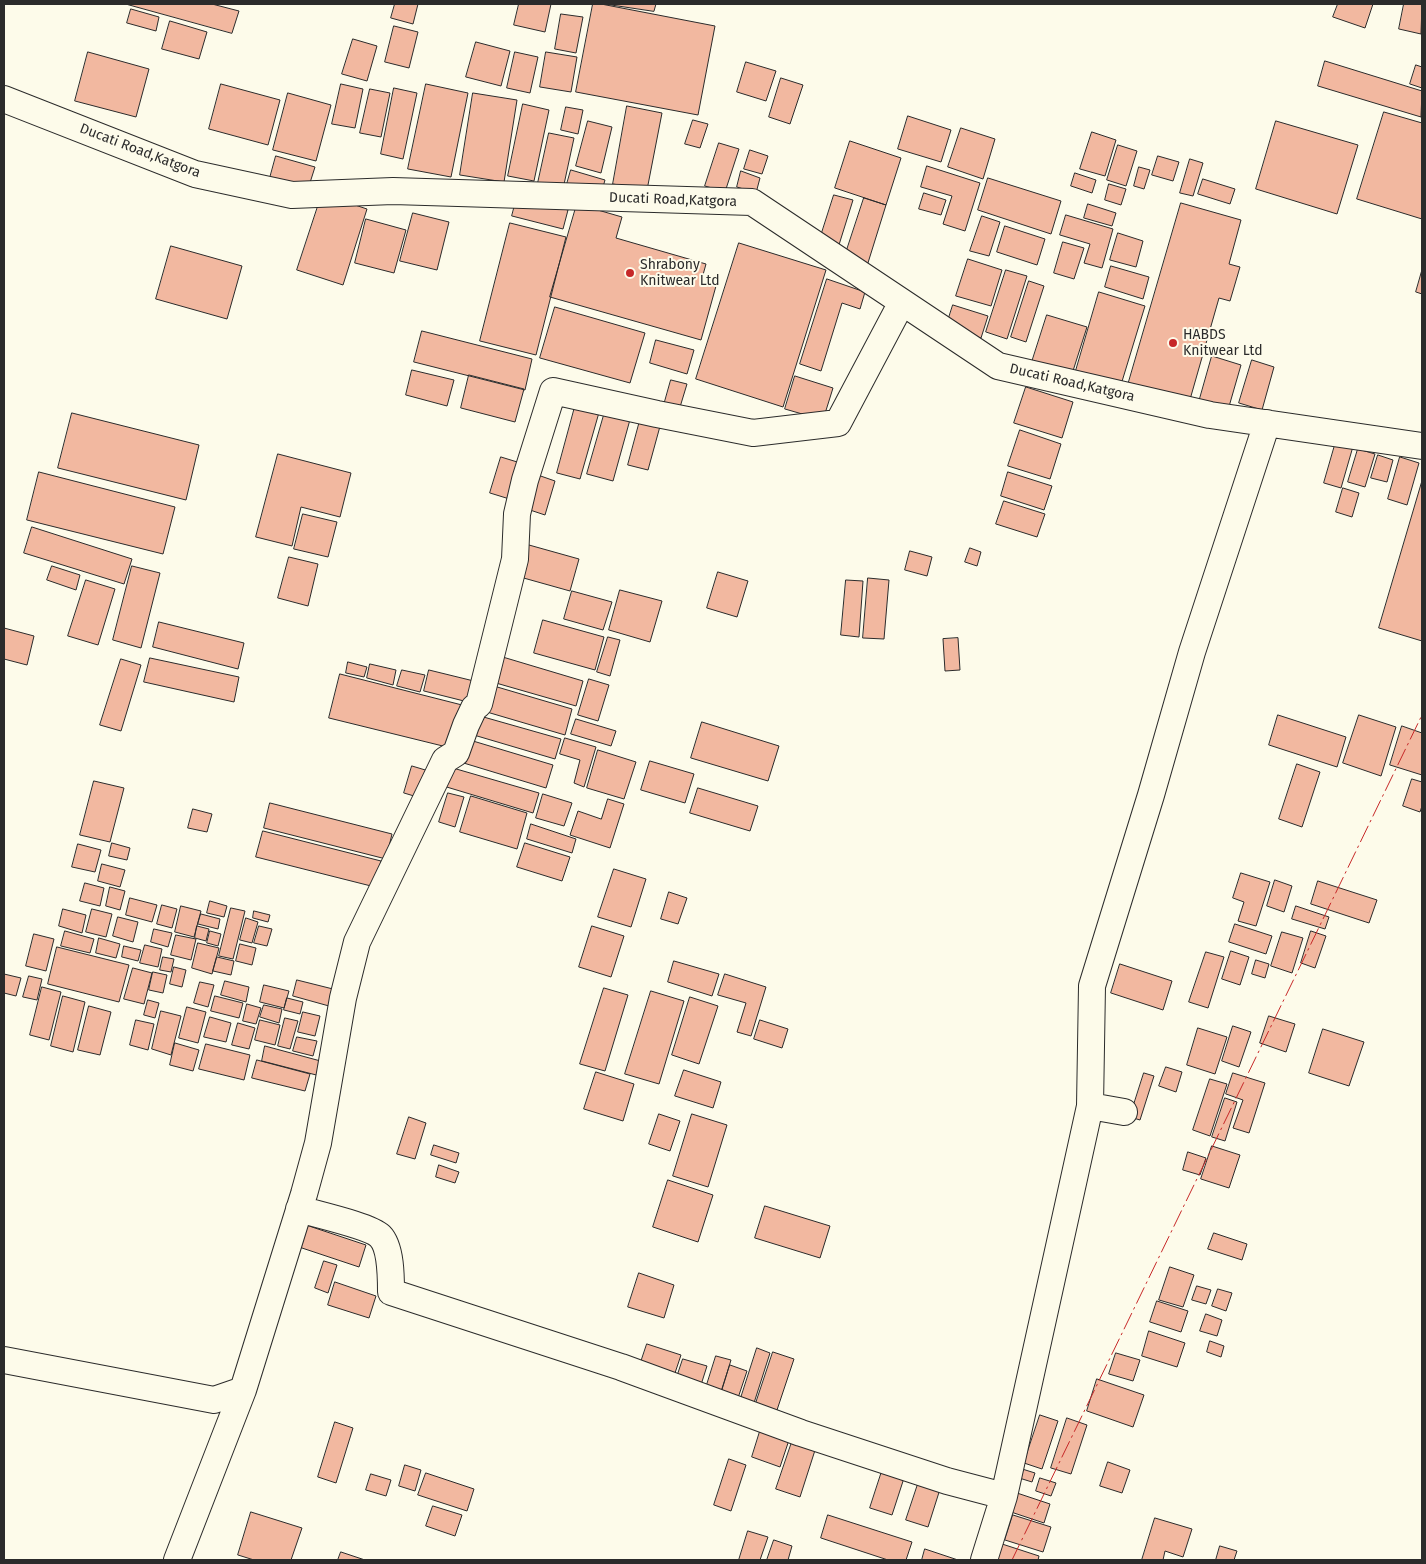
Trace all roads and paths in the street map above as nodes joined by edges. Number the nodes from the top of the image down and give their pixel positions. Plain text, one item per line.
1 (4, 99) edge
2 (902, 302) junction
3 (1267, 423) junction
4 (1422, 446) edge
5 (1090, 1106) junction
6 (1124, 1112) dead end
7 (299, 1209) junction
8 (4, 1360) edge
9 (244, 1390) junction
10 (1004, 1496) junction
11 (178, 1560) edge
12 (984, 1560) edge

1 - 2 street, Ducati Road,Katgora
2 - 3 street, Ducati Road,Katgora
2 - 7 street
3 - 4 street, Ducati Road,Katgora
3 - 5 street
5 - 6 street
5 - 10 street
7 - 9 street
7 - 10 street
8 - 9 street
9 - 11 street
10 - 12 street

